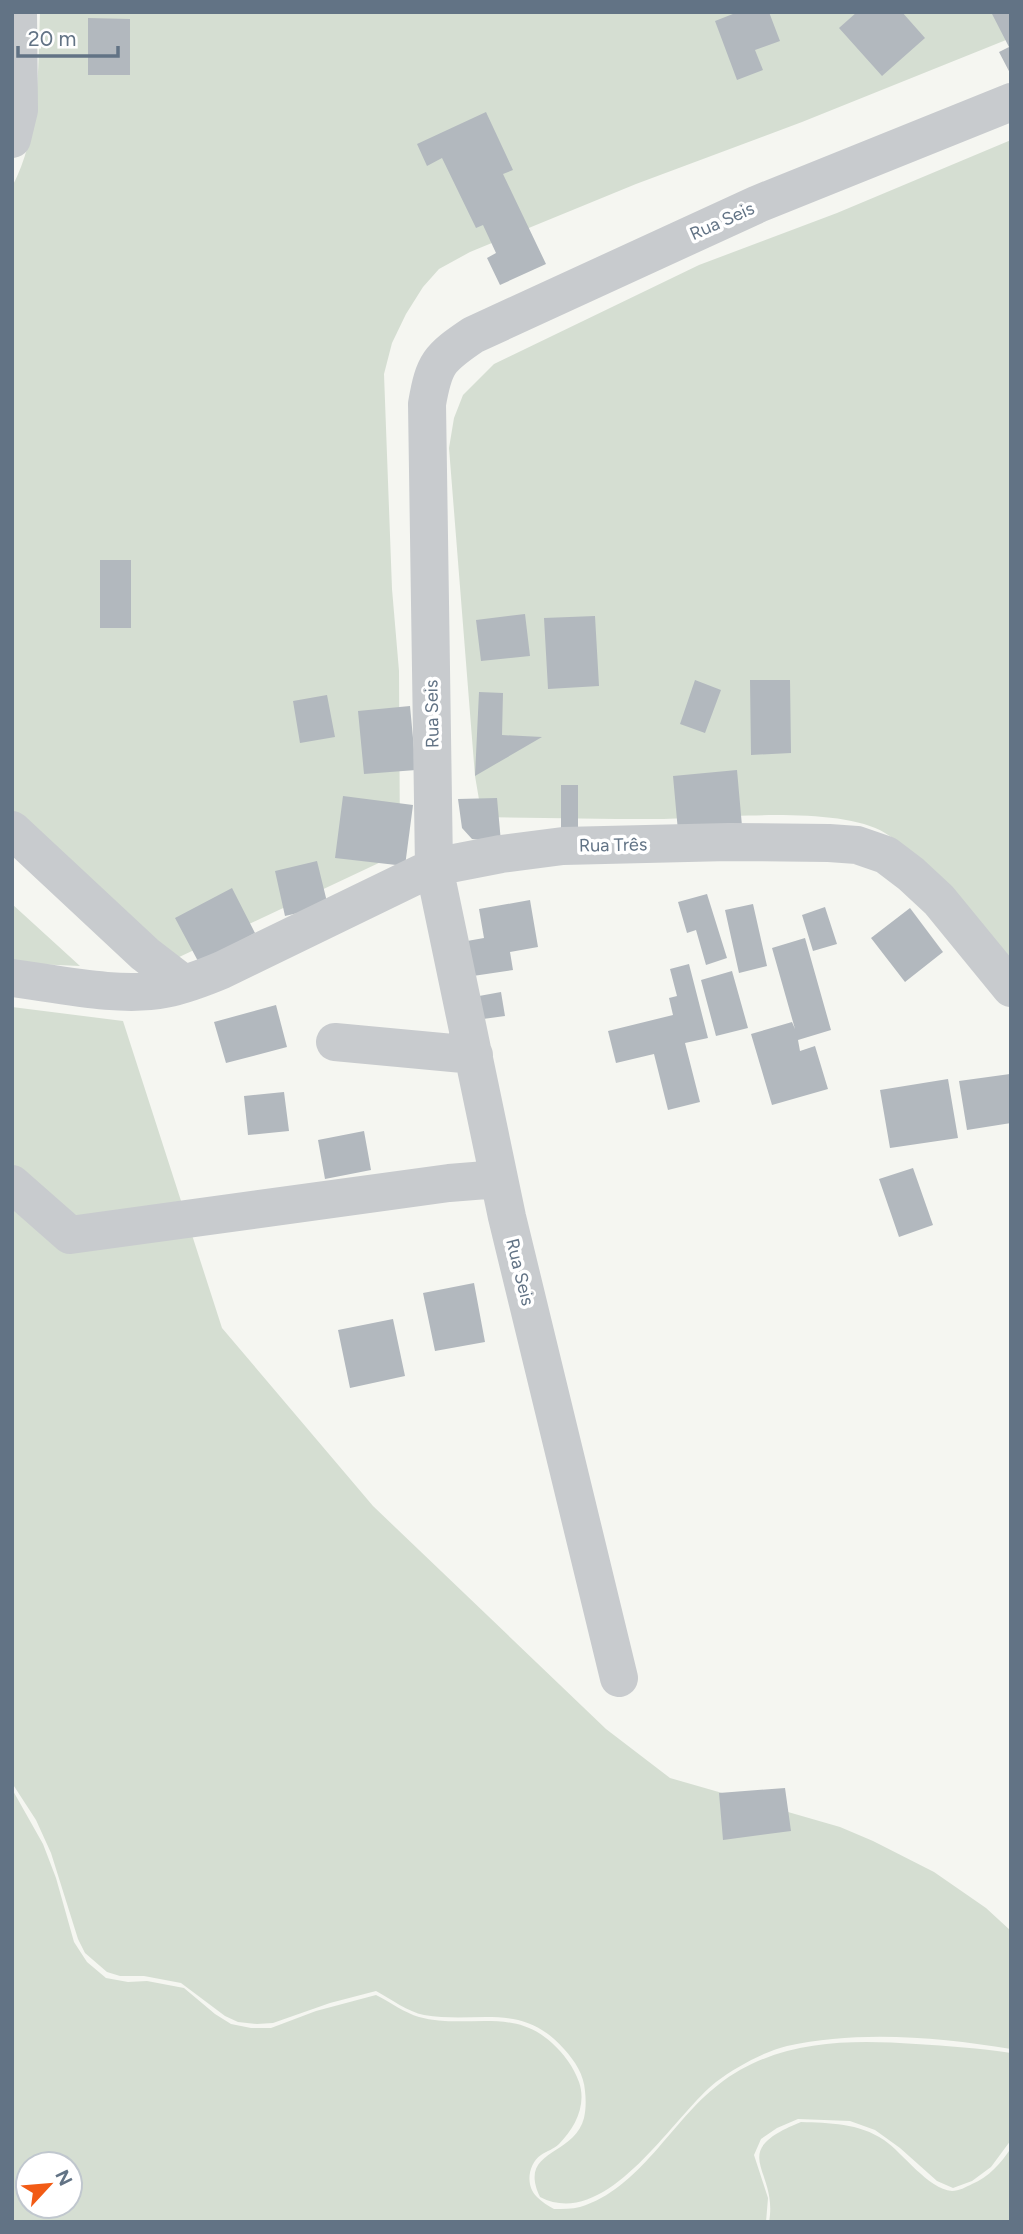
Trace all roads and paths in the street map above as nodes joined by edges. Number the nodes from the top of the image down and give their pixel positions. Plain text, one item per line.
1 (18, 12) edge
2 (1011, 102) edge
3 (12, 139) edge
4 (12, 830) edge
5 (435, 867) junction
6 (12, 978) edge
7 (184, 984) junction
8 (1011, 988) edge
9 (335, 1042) dead end
10 (474, 1055) junction
11 (499, 1179) junction
12 (12, 1184) edge
13 (619, 1678) dead end

1 - 3 street
2 - 5 street, Rua Seis
4 - 7 street
5 - 7 street, Rua Três
5 - 8 street, Rua Três
5 - 10 street, Rua Seis
6 - 7 street, Rua Três
9 - 10 street
10 - 11 street, Rua Seis
11 - 12 street
11 - 13 street, Rua Seis

